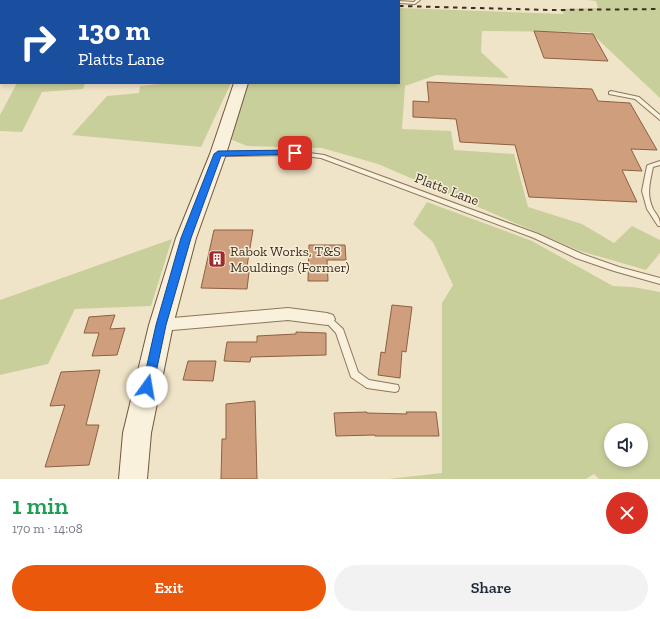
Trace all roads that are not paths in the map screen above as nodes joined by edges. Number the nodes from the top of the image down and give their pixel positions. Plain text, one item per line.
1 (418, 0) edge
2 (400, 2) edge
3 (241, 84) edge
4 (611, 93) dead end
5 (660, 118) edge
6 (218, 154) junction
7 (660, 163) edge
8 (660, 224) edge
9 (660, 281) edge
10 (327, 319) joint
11 (161, 325) junction
12 (395, 388) dead end
13 (133, 479) edge

1 - 2 lane
3 - 6 street
4 - 5 lane
6 - 9 lane, Platts Lane
6 - 11 street
7 - 8 lane
10 - 11 street
10 - 12 lane
11 - 13 street

